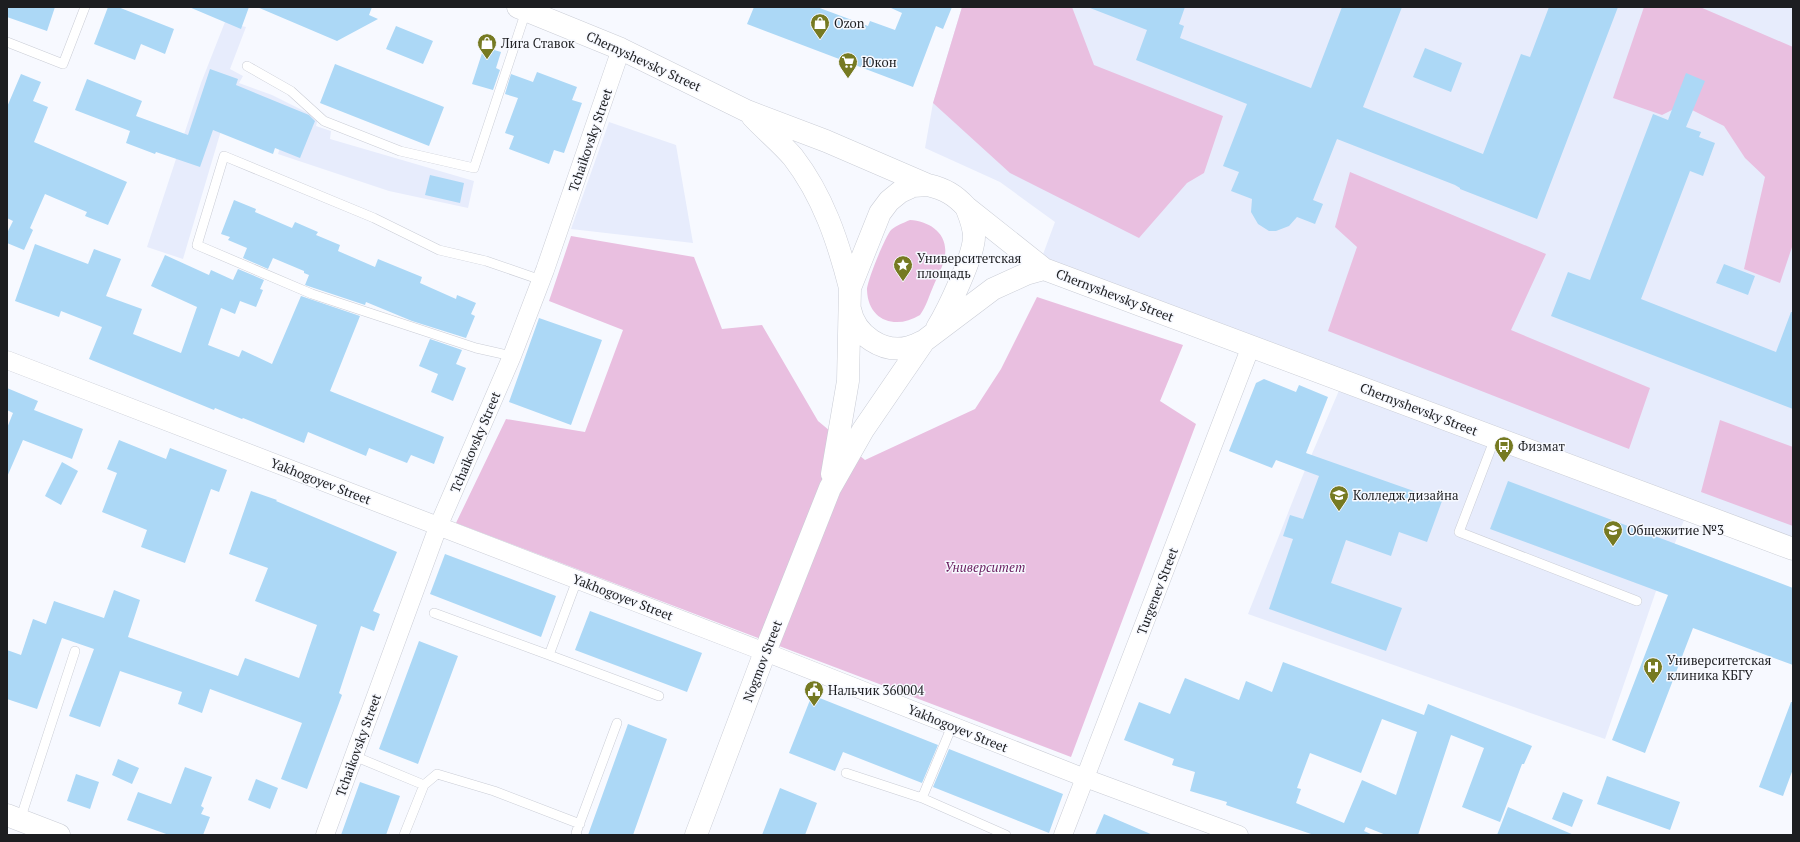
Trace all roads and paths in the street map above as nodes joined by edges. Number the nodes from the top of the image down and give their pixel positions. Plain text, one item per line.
1 (85, 7) edge
2 (522, 9) edge
3 (7, 42) edge
4 (621, 49) junction
5 (247, 66) dead end
6 (747, 111) junction
7 (928, 185) junction
8 (966, 207) junction
9 (1044, 269) junction
10 (541, 280) junction
11 (850, 294) junction
12 (930, 336) junction
13 (1251, 346) junction
14 (512, 356) junction
15 (7, 360) edge
16 (1495, 438) junction
17 (830, 488) junction
18 (438, 527) junction
19 (1793, 549) edge
20 (577, 580) junction
21 (1637, 601) dead end
22 (434, 612) dead end
23 (75, 651) dead end
24 (765, 652) junction
25 (549, 655) junction
26 (658, 696) dead end
27 (617, 723) dead end
28 (952, 726) junction
29 (354, 756) junction
30 (846, 773) dead end
31 (1085, 778) junction
32 (424, 785) junction
33 (922, 798) junction
34 (14, 817) edge
35 (580, 824) junction
36 (59, 835) edge
37 (325, 835) edge
38 (404, 835) edge
39 (577, 835) edge
40 (696, 835) edge
41 (1006, 835) edge
42 (1063, 835) edge
43 (1239, 835) edge

1 - 3 lane
2 - 4 street, Chernyshevsky Street
2 - 5 lane
4 - 6 street, Chernyshevsky Street
4 - 10 street, Tchaikovsky Street
6 - 7 street
6 - 11 street
7 - 8 street
7 - 11 street
8 - 9 street, Chernyshevsky Street
8 - 12 street
9 - 12 street
9 - 13 street, Chernyshevsky Street
10 - 14 street, Tchaikovsky Street
10 - 14 lane
11 - 12 street
11 - 17 street
12 - 17 street
13 - 16 street, Chernyshevsky Street
13 - 31 street, Turgenev Street
14 - 18 street, Tchaikovsky Street
15 - 18 street, Yakhogoyev Street
16 - 19 street, Chernyshevsky Street
16 - 21 lane
17 - 24 street, Nogmov Street
18 - 20 street, Yakhogoyev Street
18 - 29 street, Tchaikovsky Street
20 - 24 street, Yakhogoyev Street
20 - 25 lane
22 - 25 lane
23 - 34 lane
24 - 28 street, Yakhogoyev Street
24 - 40 street, Nogmov Street
25 - 26 lane
27 - 35 lane
28 - 31 street, Yakhogoyev Street
28 - 33 lane
29 - 32 lane
29 - 37 street, Tchaikovsky Street
30 - 33 lane
31 - 42 street, Turgenev Street
31 - 43 street, Yakhogoyev Street
32 - 35 lane
32 - 38 lane
33 - 41 lane
34 - 36 street
35 - 39 lane

